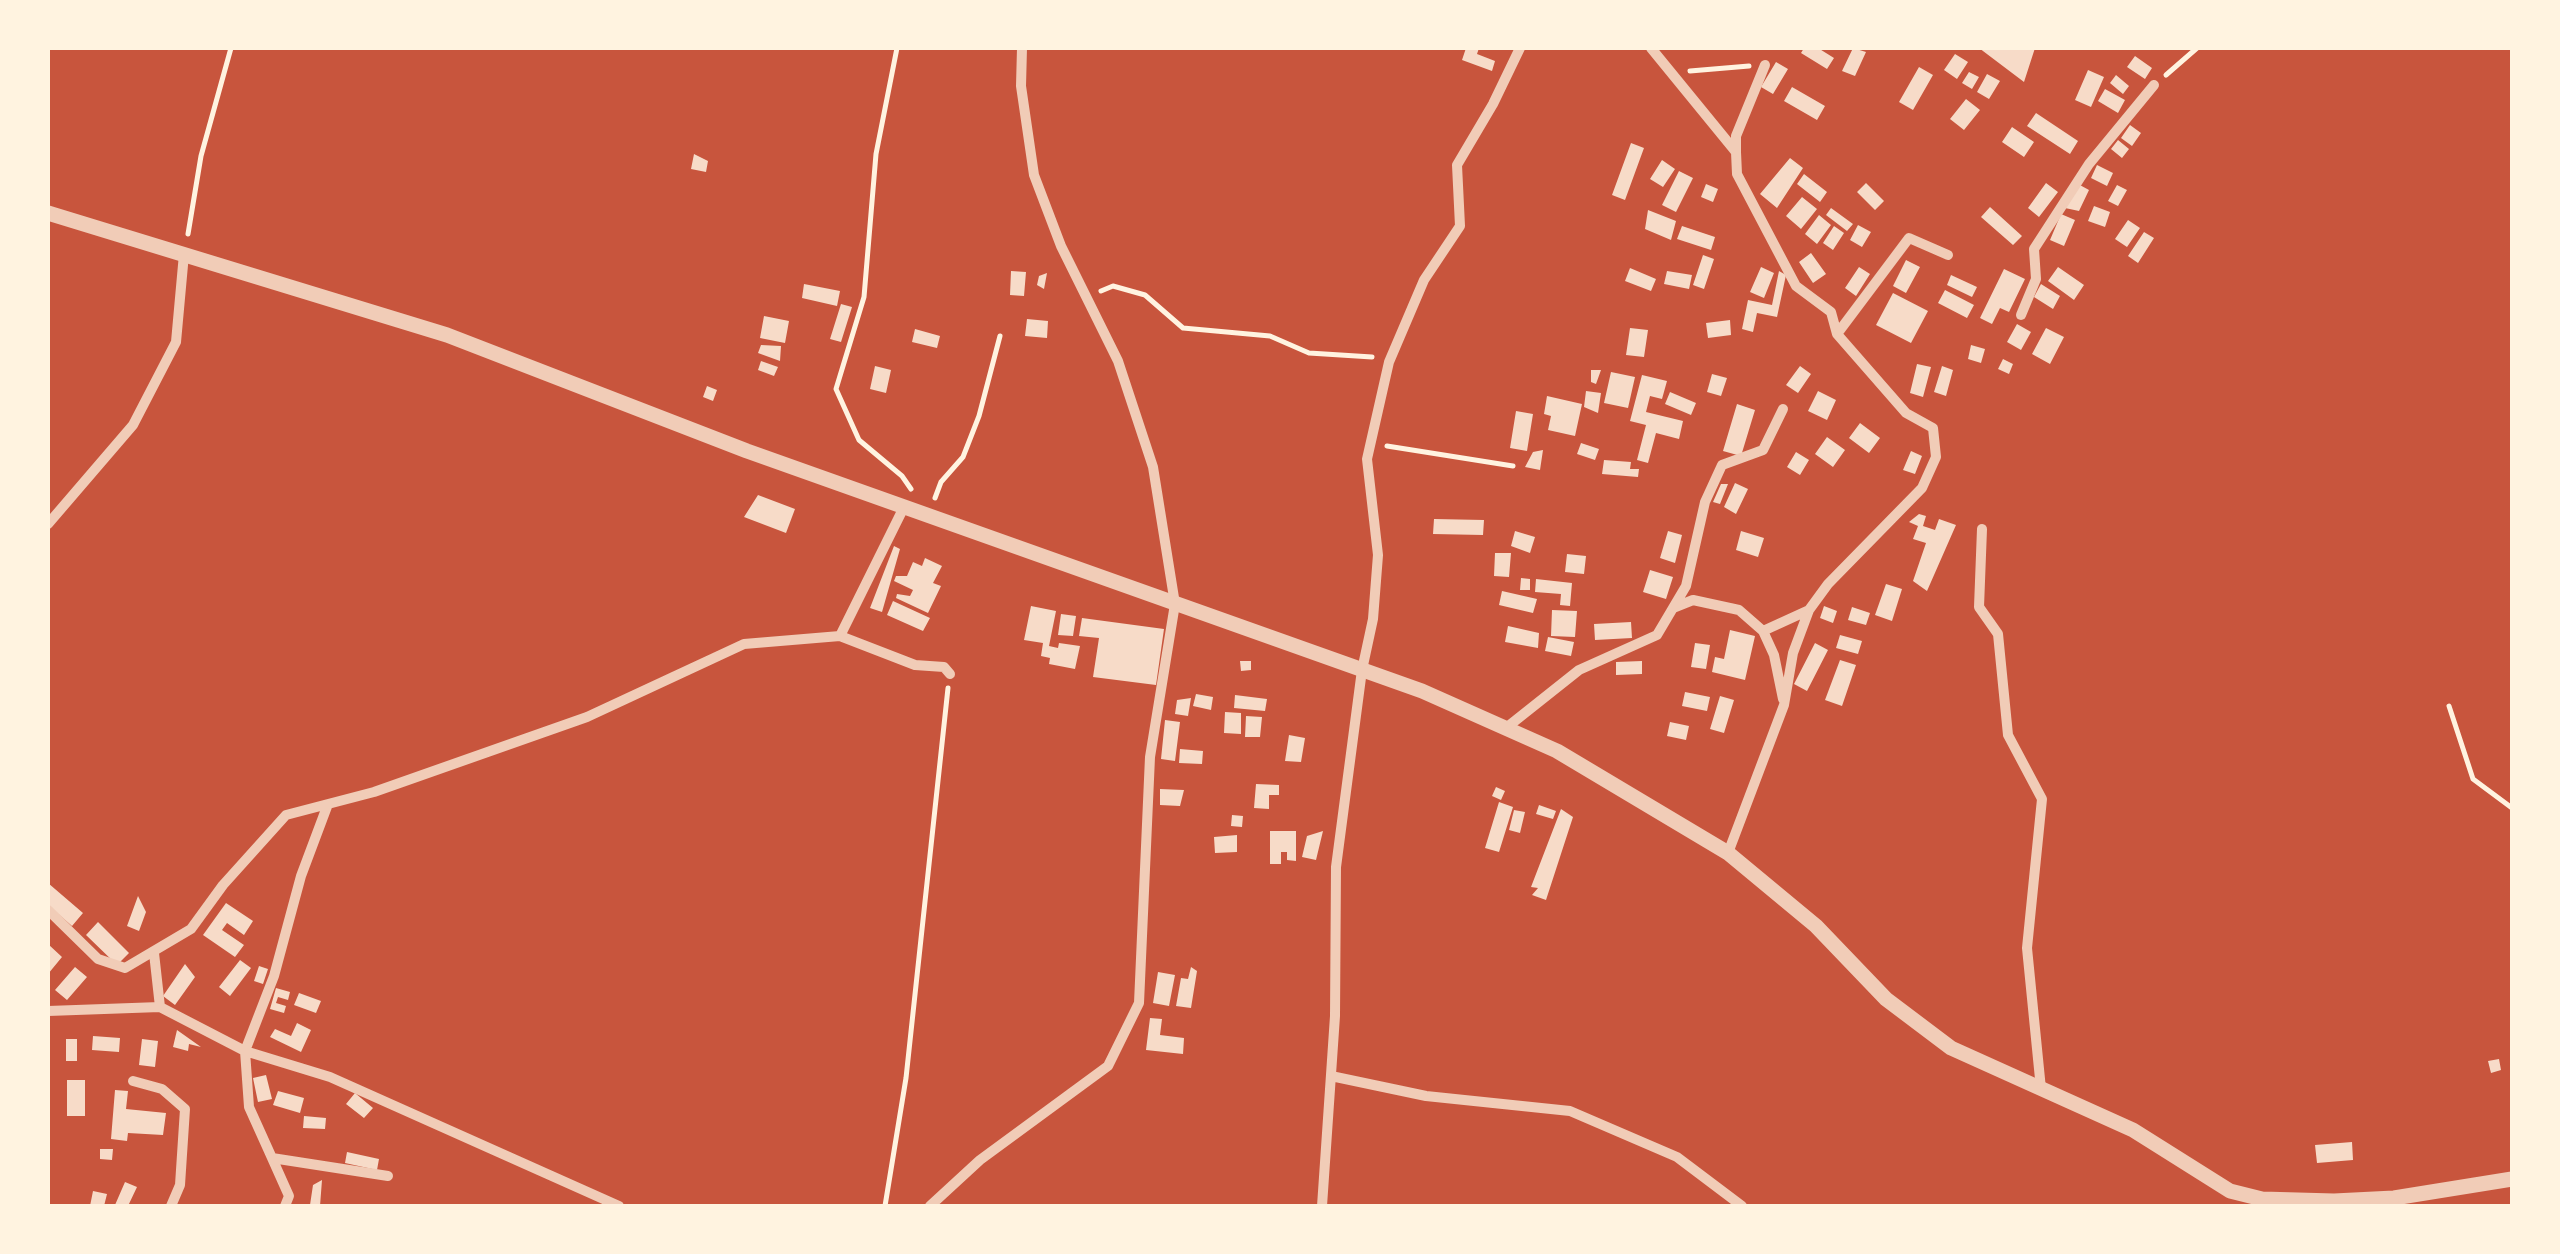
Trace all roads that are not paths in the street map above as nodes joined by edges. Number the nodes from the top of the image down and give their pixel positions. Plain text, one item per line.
1 (1022, 48) edge
2 (1520, 48) edge
3 (1650, 48) edge
4 (1765, 64) road end
5 (2154, 86) road end
6 (1737, 174) junction
7 (48, 213) edge
8 (184, 254) junction
9 (1948, 255) dead end
10 (2020, 314) dead end
11 (1837, 334) junction
12 (1783, 409) dead end
13 (904, 507) junction
14 (48, 524) edge
15 (1982, 528) dead end
16 (1175, 604) junction
17 (1673, 608) junction
18 (1809, 610) junction
19 (1764, 631) junction
20 (840, 636) junction
21 (1362, 670) junction
22 (950, 674) road end
23 (1784, 705) junction
24 (1506, 728) junction
25 (328, 804) junction
26 (1728, 853) junction
27 (48, 910) edge
28 (154, 952) junction
29 (160, 1007) junction
30 (48, 1010) edge
31 (245, 1050) junction
32 (1331, 1076) junction
33 (134, 1081) dead end
34 (2042, 1090) junction
35 (272, 1158) junction
36 (388, 1176) dead end
37 (2512, 1179) edge
38 (2259, 1202) edge
39 (171, 1206) edge
40 (285, 1206) edge
41 (618, 1206) edge
42 (930, 1206) edge
43 (1322, 1206) edge
44 (1742, 1206) edge

1 - 16 street
2 - 21 street
3 - 6 street
4 - 6 street
5 - 10 street
6 - 11 street
7 - 8 street
8 - 13 street
8 - 14 street
9 - 11 street
11 - 18 street
12 - 17 street
13 - 16 street
13 - 20 street
15 - 34 street
16 - 21 street
16 - 42 street
17 - 19 street
17 - 24 street
18 - 19 street
18 - 23 street
19 - 23 street
20 - 22 street
20 - 25 street
21 - 24 street
21 - 32 street
23 - 26 street
24 - 26 street
25 - 28 street
25 - 31 street
26 - 34 street
27 - 28 street
28 - 29 street
29 - 30 street
29 - 31 street
31 - 35 street
31 - 41 street
32 - 43 street
32 - 44 street
33 - 39 street
34 - 38 street
35 - 36 street
35 - 40 street
37 - 38 street

